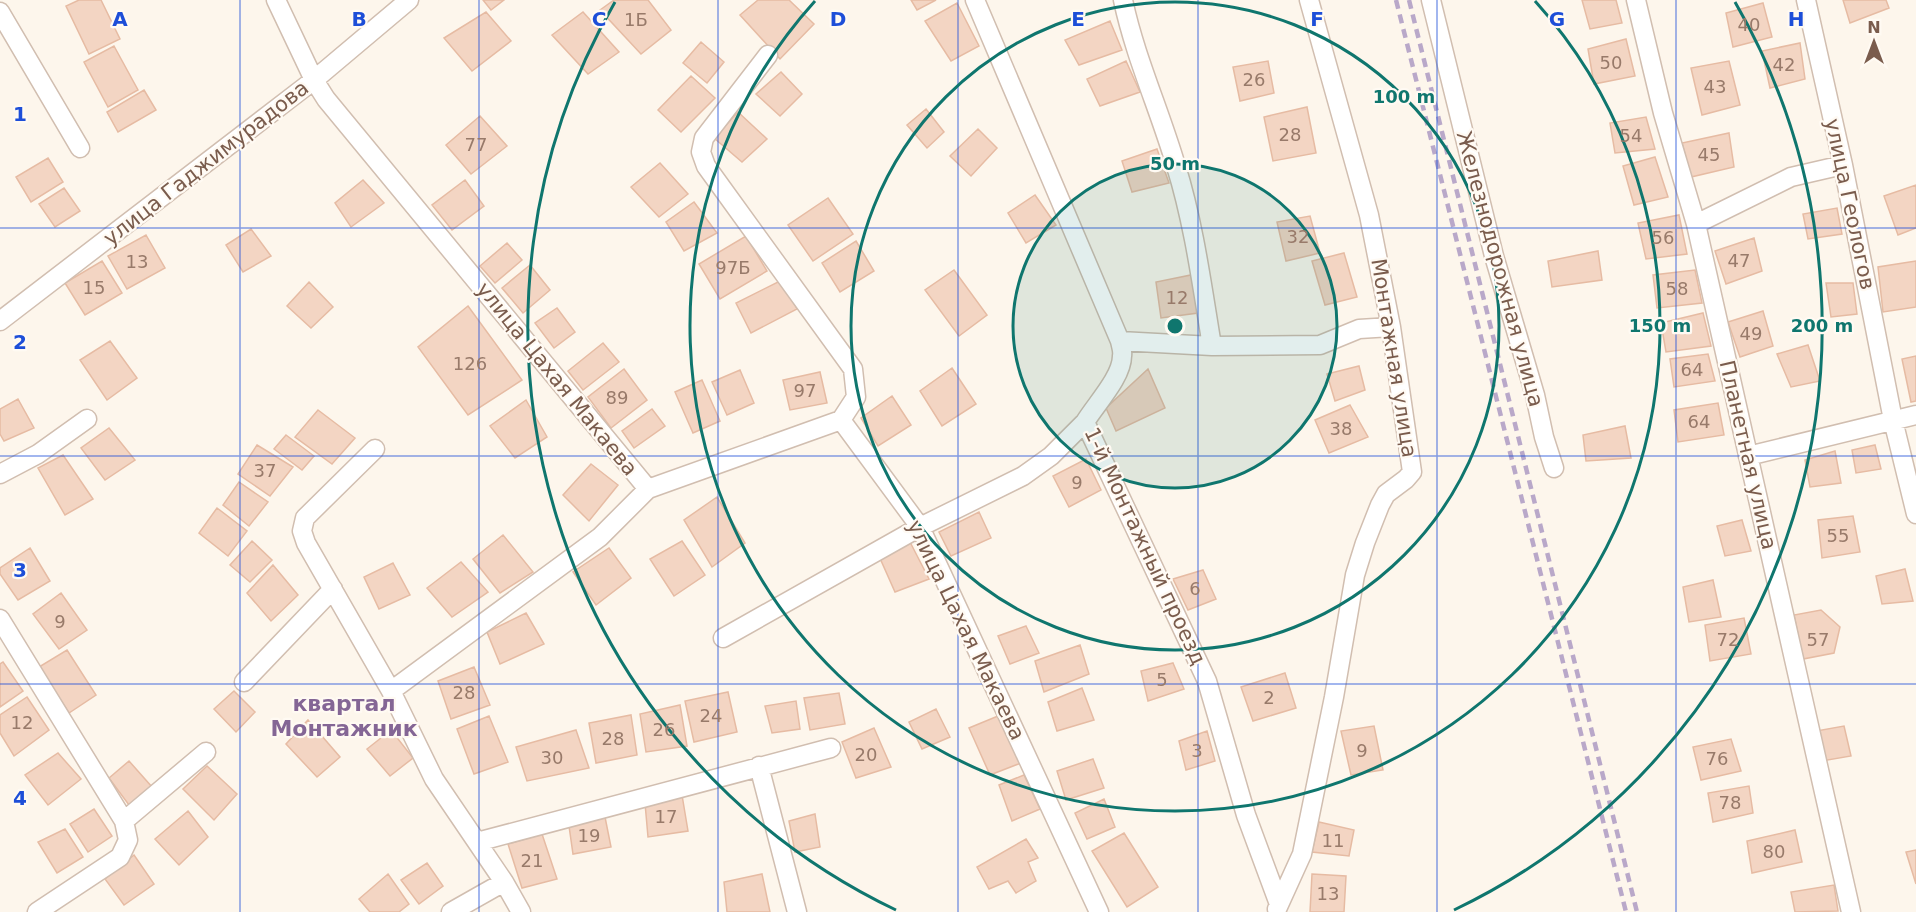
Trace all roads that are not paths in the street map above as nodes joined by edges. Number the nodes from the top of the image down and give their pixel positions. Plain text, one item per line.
1 (276, 0) edge
2 (409, 0) edge
3 (975, 0) edge
4 (1123, 0) edge
5 (1309, 0) edge
6 (1431, 0) edge
7 (1636, 0) edge
8 (1806, 0) edge
9 (0, 12) edge
10 (768, 55) dead end
11 (314, 80) junction
12 (80, 148) dead end
13 (1843, 165) junction
14 (1696, 224) junction
15 (0, 321) edge
16 (1391, 327) junction
17 (1120, 341) junction
18 (1212, 346) junction
19 (1916, 415) edge
20 (87, 419) dead end
21 (841, 420) junction
22 (1893, 420) junction
23 (1085, 422) junction
24 (375, 448) dead end
25 (1748, 456) junction
26 (1554, 468) dead end
27 (0, 474) edge
28 (648, 489) junction
29 (1916, 514) edge
30 (920, 527) junction
31 (333, 590) junction
32 (0, 619) edge
33 (723, 638) dead end
34 (244, 682) dead end
35 (391, 691) junction
36 (831, 748) dead end
37 (206, 752) dead end
38 (759, 766) junction
39 (124, 821) junction
40 (477, 842) junction
41 (504, 882) junction
42 (1277, 908) edge
43 (37, 912) edge
44 (451, 912) edge
45 (521, 912) edge
46 (797, 912) edge
47 (1099, 912) edge
48 (1851, 912) edge

1 - 11 street, улица Цахая Макаева
2 - 11 street, улица Гаджимурадова
3 - 17 street, 1-й Монтажный проезд
4 - 18 street
5 - 16 street, Монтажная улица
6 - 26 street, Железнодорожная улица
7 - 14 street, Планетная улица
8 - 13 street, улица Геологов
9 - 12 street
10 - 21 street
11 - 15 street, улица Гаджимурадова
11 - 28 street, улица Цахая Макаева
13 - 14 street
13 - 22 street, улица Геологов
14 - 25 street, Планетная улица
16 - 18 street
16 - 42 street, Монтажная улица
17 - 18 street
17 - 23 street, 1-й Монтажный проезд
19 - 22 street
20 - 27 street
21 - 28 street, улица Цахая Макаева
21 - 30 street, улица Цахая Макаева
22 - 25 street
22 - 29 street, улица Геологов
23 - 30 street
23 - 42 street, 1-й Монтажный проезд
24 - 31 street
25 - 48 street, Планетная улица
28 - 35 street
30 - 33 street
30 - 47 street, улица Цахая Макаева
31 - 34 street
31 - 35 street
32 - 39 street
35 - 40 street
36 - 38 street
37 - 39 street
38 - 40 street
38 - 46 street
39 - 43 street
40 - 41 street
41 - 44 street
41 - 45 street

